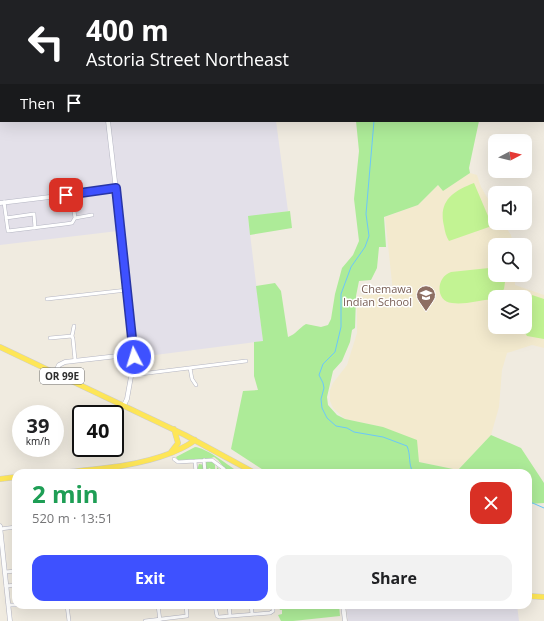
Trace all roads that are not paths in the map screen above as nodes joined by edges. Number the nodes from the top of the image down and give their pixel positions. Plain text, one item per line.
1 (108, 122) edge
2 (116, 188) junction
3 (70, 194) junction
4 (2, 203) edge
5 (92, 215) dead end
6 (6, 218) junction
7 (75, 218) junction
8 (35, 228) junction
9 (127, 290) junction
10 (47, 299) dead end
11 (74, 326) dead end
12 (72, 336) junction
13 (50, 338) dead end
14 (0, 347) edge
15 (135, 354) junction
16 (75, 360) junction
17 (246, 361) dead end
18 (190, 368) junction
19 (55, 373) junction
20 (132, 374) junction
21 (196, 385) dead end
22 (122, 405) edge
23 (124, 406) joint
24 (174, 429) junction
25 (195, 440) junction
26 (169, 454) junction
27 (174, 458) dead end
28 (204, 460) junction
29 (195, 461) junction
30 (102, 469) edge
31 (196, 469) edge
32 (205, 469) edge
33 (224, 469) edge
34 (248, 469) edge
35 (12, 478) edge
36 (0, 479) edge
37 (12, 527) edge
38 (0, 528) edge
39 (2, 557) edge
40 (12, 571) edge
41 (5, 572) junction
42 (12, 585) edge
43 (6, 586) junction
44 (532, 596) edge
45 (544, 598) edge
46 (9, 605) joint
47 (68, 609) edge
48 (159, 609) edge
49 (186, 609) edge
50 (216, 609) edge
51 (229, 609) edge
52 (251, 609) edge
53 (273, 609) edge
54 (344, 609) edge
55 (252, 614) junction
56 (230, 616) junction
57 (160, 620) edge
58 (10, 621) edge
59 (69, 621) edge
60 (145, 621) edge
61 (345, 621) edge

1 - 2 street
2 - 3 street
2 - 9 street
3 - 4 street
3 - 7 street
4 - 6 street
5 - 7 street
6 - 8 street
6 - 8 street
7 - 8 street
9 - 10 street
9 - 15 street
11 - 12 street
12 - 13 street
12 - 16 street
14 - 19 main road, OR 99E
15 - 16 street
15 - 20 street
16 - 19 street
17 - 18 street
18 - 20 street
18 - 21 street
19 - 22 main road, OR 99E
20 - 23 street
23 - 24 main road, OR 99E
24 - 25 main road, OR 99E
24 - 26 main road
25 - 26 main road
25 - 34 main road, OR 99E
26 - 30 main road
27 - 29 street
28 - 29 street
28 - 32 street
28 - 33 street
29 - 31 street
35 - 36 main road
37 - 38 street
38 - 39 street
39 - 41 street
40 - 41 street
41 - 43 street
42 - 43 street
43 - 46 street
44 - 45 main road
46 - 58 street
47 - 59 street
48 - 57 street
49 - 57 street
50 - 56 street
51 - 56 street
52 - 55 street
53 - 55 street
54 - 61 street
55 - 56 street
57 - 60 street

